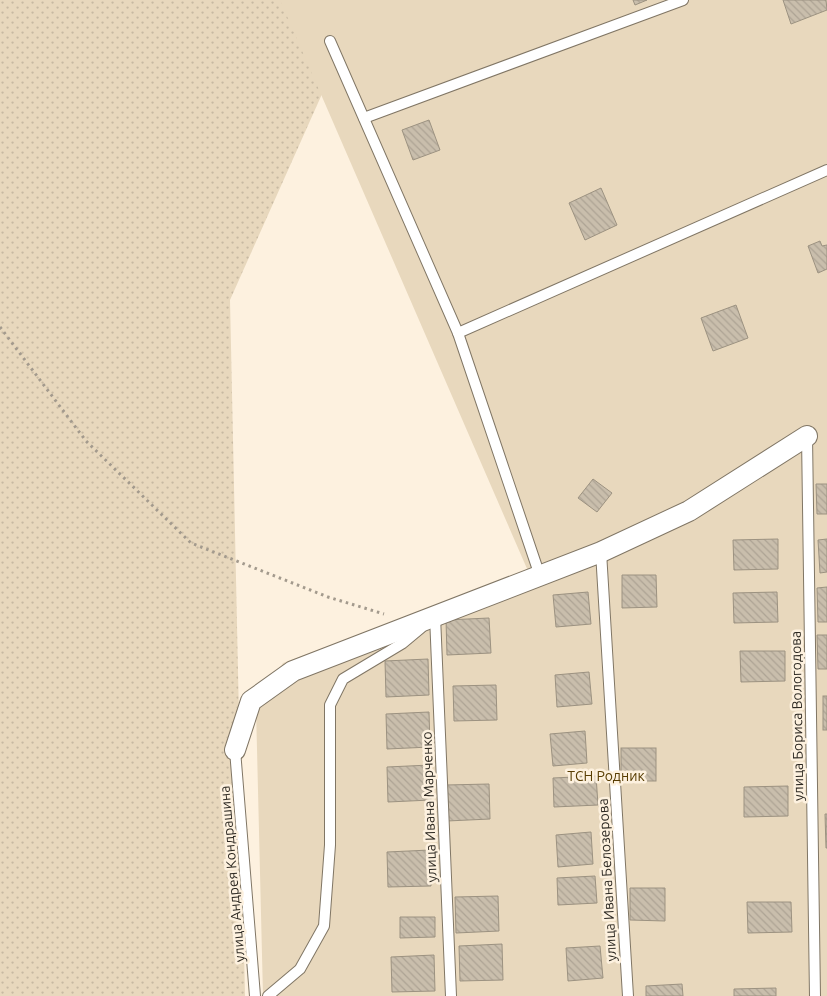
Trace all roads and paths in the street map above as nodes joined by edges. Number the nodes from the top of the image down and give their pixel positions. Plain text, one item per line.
1 (683, 0) edge
2 (330, 41) dead end
3 (364, 118) junction
4 (827, 170) edge
5 (0, 326) edge
6 (458, 333) junction
7 (807, 436) joint
8 (601, 552) junction
9 (540, 576) junction
10 (435, 616) junction
11 (416, 624) junction
12 (235, 750) joint
13 (255, 996) edge
14 (268, 996) edge
15 (451, 996) edge
16 (628, 996) edge
17 (814, 996) edge

1 - 3 lane
2 - 3 lane
3 - 6 lane
4 - 6 lane
5 - 11 path
6 - 9 lane
7 - 8 street
7 - 17 lane, улица Бориса Вологодова
8 - 9 street
8 - 16 lane, улица Ивана Белозерова
9 - 10 street
10 - 11 street
10 - 14 lane
10 - 15 lane, улица Ивана Марченко
11 - 12 street
12 - 13 lane, улица Андрея Кондрашина

